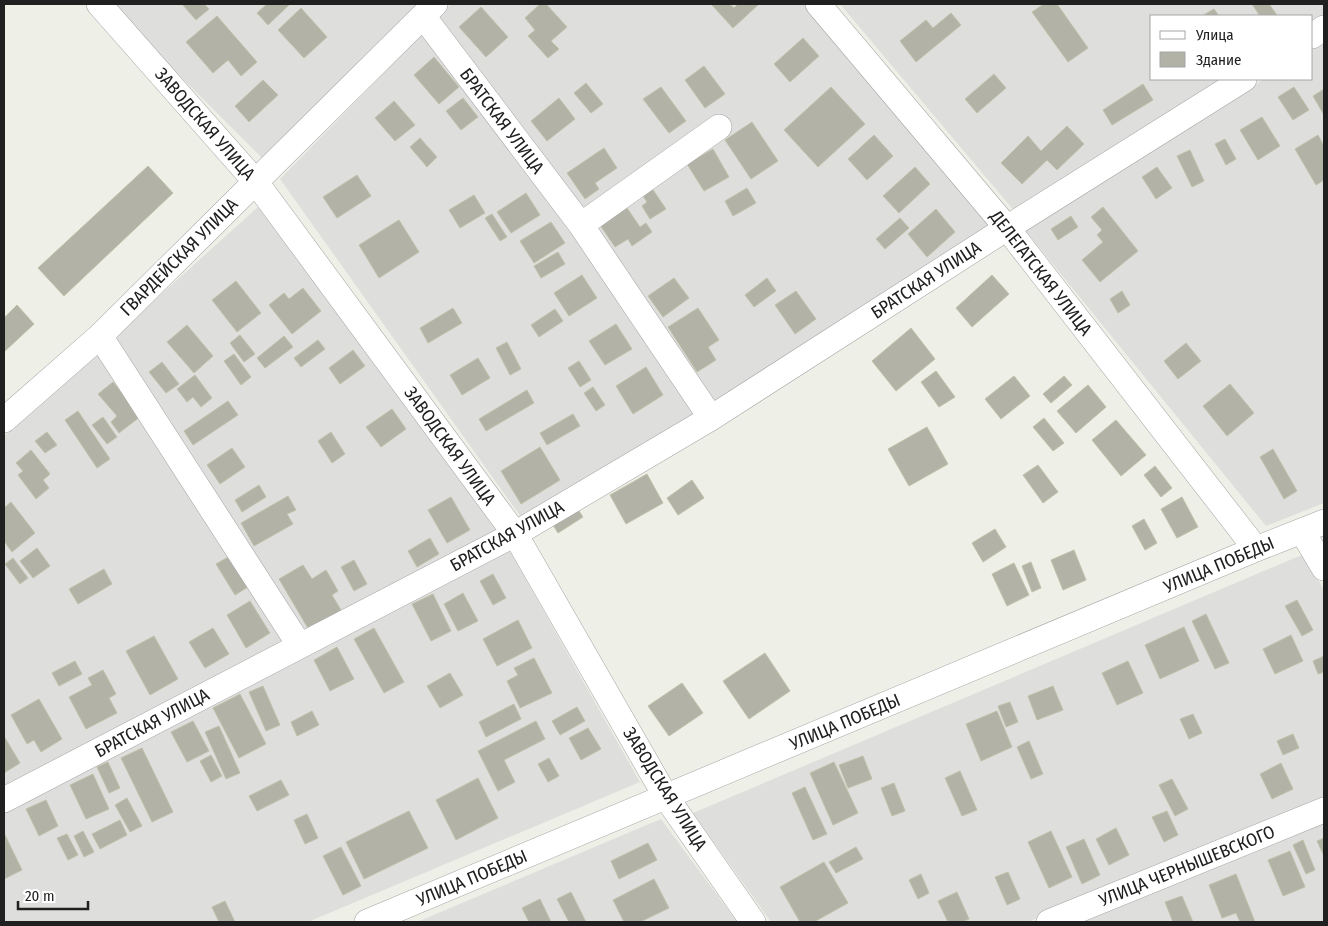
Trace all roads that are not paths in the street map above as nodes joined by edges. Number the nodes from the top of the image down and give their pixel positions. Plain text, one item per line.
1 (99, 4) edge
2 (818, 4) edge
3 (429, 10) edge
4 (1324, 28) edge
5 (1313, 35) edge
6 (1242, 80) edge
7 (718, 127) dead end
8 (255, 181) junction
9 (581, 225) junction
10 (1007, 228) junction
11 (100, 336) junction
12 (711, 418) junction
13 (4, 420) edge
14 (1313, 527) edge
15 (515, 534) junction
16 (1256, 549) junction
17 (1324, 568) edge
18 (300, 646) junction
19 (666, 797) junction
20 (4, 800) edge
21 (1324, 810) edge
22 (367, 922) edge
23 (753, 922) edge
24 (1049, 922) edge

1 - 8 street, ЗАВОДСКАЯ УЛИЦА
2 - 10 street, ДЕЛЕГАТСКАЯ УЛИЦА
3 - 8 street, ГВАРДЕЙСКАЯ УЛИЦА
3 - 9 street, БРАТСКАЯ УЛИЦА
4 - 5 street
6 - 10 street, БРАТСКАЯ УЛИЦА
7 - 9 street
8 - 11 street, ГВАРДЕЙСКАЯ УЛИЦА
8 - 15 street, ЗАВОДСКАЯ УЛИЦА
9 - 12 street, БРАТСКАЯ УЛИЦА
10 - 12 street, БРАТСКАЯ УЛИЦА
10 - 16 street, ДЕЛЕГАТСКАЯ УЛИЦА
11 - 13 street, ГВАРДЕЙСКАЯ УЛИЦА
11 - 18 street
12 - 15 street, БРАТСКАЯ УЛИЦА
14 - 16 street, УЛИЦА ПОБЕДЫ
14 - 17 street
15 - 18 street, БРАТСКАЯ УЛИЦА
15 - 19 street, ЗАВОДСКАЯ УЛИЦА
16 - 19 street, УЛИЦА ПОБЕДЫ
18 - 20 street, БРАТСКАЯ УЛИЦА
19 - 22 street, УЛИЦА ПОБЕДЫ
19 - 23 street, ЗАВОДСКАЯ УЛИЦА
21 - 24 street, УЛИЦА ЧЕРНЫШЕВСКОГО

